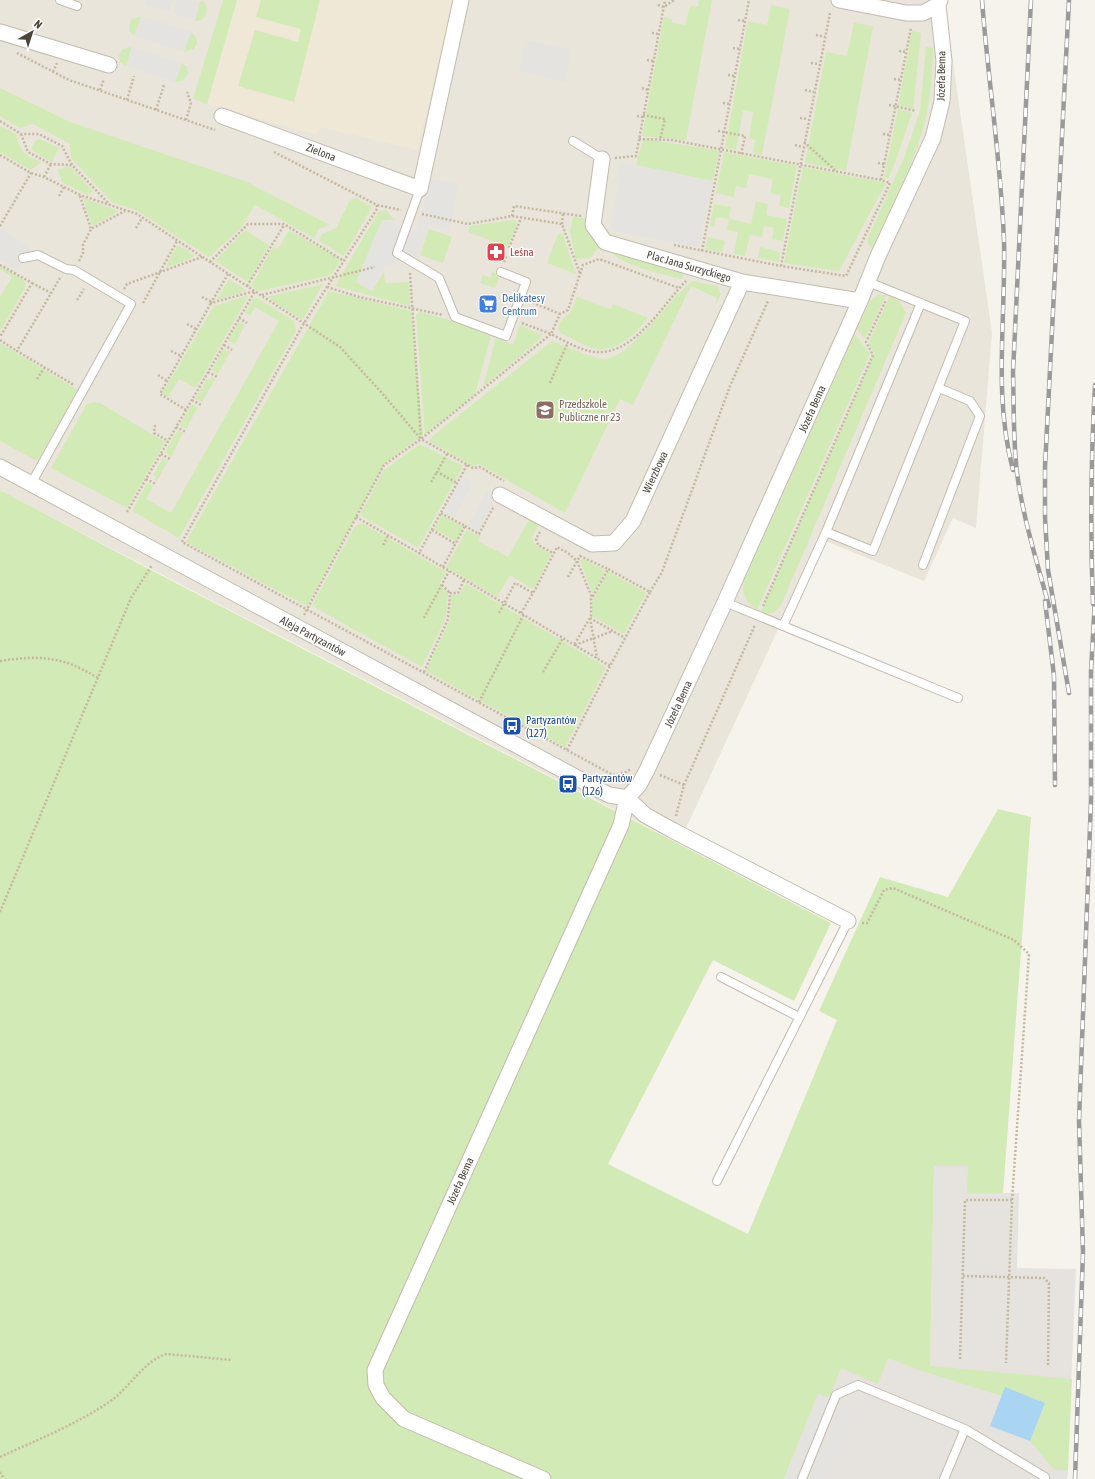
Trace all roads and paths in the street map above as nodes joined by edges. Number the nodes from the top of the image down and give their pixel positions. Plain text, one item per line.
1 (60, 0) edge
2 (461, 0) edge
3 (665, 0) edge
4 (674, 0) edge
5 (749, 0) edge
6 (839, 0) edge
7 (939, 3) edge
8 (658, 5) dead end
9 (77, 6) dead end
10 (664, 7) junction
11 (830, 13) dead end
12 (738, 20) dead end
13 (745, 21) junction
14 (910, 28) dead end
15 (0, 32) edge
16 (652, 33) dead end
17 (658, 34) junction
18 (816, 35) dead end
19 (825, 37) junction
20 (733, 48) dead end
21 (740, 49) junction
22 (899, 51) dead end
23 (13, 52) dead end
24 (906, 52) junction
25 (647, 60) dead end
26 (653, 61) junction
27 (811, 62) dead end
28 (819, 64) junction
29 (109, 65) dead end
30 (728, 75) dead end
31 (134, 76) dead end
32 (735, 76) junction
33 (894, 79) dead end
34 (901, 80) junction
35 (164, 85) dead end
36 (642, 88) dead end
37 (648, 90) junction
38 (806, 90) dead end
39 (187, 92) dead end
40 (814, 92) junction
41 (127, 100) junction
42 (723, 103) dead end
43 (730, 104) junction
44 (889, 105) dead end
45 (896, 107) junction
46 (156, 110) junction
47 (916, 111) dead end
48 (222, 116) dead end
49 (637, 116) dead end
50 (643, 116) junction
51 (800, 118) dead end
52 (186, 120) junction
53 (808, 120) junction
54 (0, 121) edge
55 (216, 130) dead end
56 (718, 131) dead end
57 (725, 132) junction
58 (21, 134) junction
59 (884, 134) dead end
60 (890, 135) junction
61 (639, 139) junction
62 (660, 140) junction
63 (573, 141) dead end
64 (804, 142) junction
65 (795, 145) dead end
66 (803, 146) junction
67 (722, 150) junction
68 (273, 152) dead end
69 (741, 154) junction
70 (0, 155) edge
71 (602, 159) junction
72 (878, 163) dead end
73 (50, 164) junction
74 (884, 164) junction
75 (72, 165) junction
76 (800, 165) junction
77 (837, 172) junction
78 (31, 173) junction
79 (44, 177) junction
80 (881, 180) junction
81 (64, 187) junction
82 (420, 189) junction
83 (80, 195) junction
84 (59, 196) dead end
85 (377, 205) junction
86 (111, 206) junction
87 (125, 211) junction
88 (412, 212) junction
89 (563, 214) junction
90 (512, 216) junction
91 (142, 218) junction
92 (521, 218) junction
93 (594, 218) junction
94 (284, 224) junction
95 (562, 224) junction
96 (0, 226) edge
97 (136, 228) dead end
98 (91, 229) junction
99 (177, 241) junction
100 (674, 245) dead end
101 (509, 248) dead end
102 (702, 251) junction
103 (203, 257) junction
104 (23, 258) dead end
105 (344, 261) junction
106 (412, 261) junction
107 (210, 262) junction
108 (0, 265) edge
109 (781, 266) junction
110 (375, 267) dead end
111 (691, 267) junction
112 (66, 269) junction
113 (74, 270) junction
114 (160, 271) junction
115 (501, 272) dead end
116 (228, 274) junction
117 (580, 274) junction
118 (333, 278) junction
119 (742, 282) junction
120 (868, 282) junction
121 (32, 283) junction
122 (247, 286) junction
123 (327, 287) junction
124 (774, 287) junction
125 (679, 288) junction
126 (255, 291) junction
127 (890, 291) junction
128 (51, 294) junction
129 (261, 295) junction
130 (120, 297) junction
131 (202, 297) dead end
132 (520, 297) junction
133 (860, 301) junction
134 (211, 303) junction
135 (921, 303) junction
136 (131, 304) junction
137 (413, 309) junction
138 (560, 314) junction
139 (455, 317) junction
140 (240, 318) junction
141 (512, 319) junction
142 (247, 323) dead end
143 (304, 323) junction
144 (187, 324) dead end
145 (196, 329) junction
146 (551, 334) junction
147 (0, 337) edge
148 (0, 340) edge
149 (568, 342) junction
150 (224, 345) junction
151 (232, 350) dead end
152 (17, 351) junction
153 (172, 351) dead end
154 (181, 356) junction
155 (44, 367) junction
156 (208, 372) junction
157 (158, 375) dead end
158 (217, 377) dead end
159 (37, 379) dead end
160 (167, 381) junction
161 (550, 383) dead end
162 (939, 388) junction
163 (84, 391) junction
164 (192, 400) junction
165 (201, 405) dead end
166 (186, 410) junction
167 (155, 425) dead end
168 (176, 427) junction
169 (186, 432) dead end
170 (421, 439) junction
171 (168, 441) junction
172 (161, 454) junction
173 (447, 454) junction
174 (170, 459) dead end
175 (467, 465) junction
176 (0, 467) edge
177 (437, 472) junction
178 (146, 479) junction
179 (431, 482) dead end
180 (457, 483) junction
181 (31, 484) junction
182 (156, 484) dead end
183 (501, 493) junction
184 (127, 512) dead end
185 (441, 513) junction
186 (356, 517) junction
187 (466, 526) junction
188 (543, 526) dead end
189 (432, 530) junction
190 (826, 532) junction
191 (388, 536) junction
192 (456, 544) junction
193 (383, 545) dead end
194 (419, 553) junction
195 (554, 553) junction
196 (577, 562) junction
197 (152, 565) dead end
198 (923, 565) dead end
199 (443, 567) junction
200 (608, 569) junction
201 (449, 571) junction
202 (568, 577) dead end
203 (464, 580) junction
204 (442, 584) junction
205 (650, 592) junction
206 (450, 593) junction
207 (533, 593) junction
208 (591, 600) junction
209 (725, 602) junction
210 (504, 603) junction
211 (307, 608) junction
212 (499, 613) dead end
213 (522, 614) junction
214 (758, 616) junction
215 (424, 618) dead end
216 (590, 618) junction
217 (783, 626) junction
218 (297, 628) junction
219 (613, 631) junction
220 (562, 638) junction
221 (593, 638) junction
222 (625, 638) junction
223 (574, 645) junction
224 (597, 658) junction
225 (0, 661) edge
226 (610, 666) junction
227 (424, 672) junction
228 (543, 672) dead end
229 (98, 678) junction
230 (958, 698) dead end
231 (479, 702) junction
232 (567, 750) junction
233 (647, 770) junction
234 (684, 785) junction
235 (627, 798) junction
236 (672, 830) junction
237 (0, 912) edge
238 (848, 921) junction
239 (721, 977) dead end
240 (799, 1017) junction
241 (717, 1181) dead end
242 (1012, 1200) junction
243 (963, 1276) junction
244 (1009, 1277) junction
245 (232, 1360) dead end
246 (960, 1360) dead end
247 (1006, 1363) dead end
248 (1048, 1366) dead end
249 (965, 1429) junction
250 (0, 1457) edge
251 (0, 1472) edge
252 (4, 1479) edge
253 (543, 1479) edge
254 (802, 1479) edge
255 (944, 1479) edge
256 (1045, 1479) edge

1 - 9 lane
2 - 82 street
3 - 10 path
4 - 10 path
5 - 13 path
6 - 7 street
7 - 120 street, Józefa Bema
8 - 10 path
10 - 17 path
11 - 19 path
12 - 13 path
13 - 21 path
14 - 24 path
15 - 29 street
16 - 17 path
17 - 26 path
18 - 19 path
19 - 28 path
20 - 21 path
21 - 32 path
22 - 24 path
23 - 41 path
24 - 34 path
25 - 26 path
26 - 37 path
27 - 28 path
28 - 40 path
30 - 32 path
31 - 41 path
32 - 43 path
33 - 34 path
34 - 45 path
35 - 46 path
36 - 37 path
37 - 50 path
38 - 40 path
39 - 52 path
40 - 53 path
41 - 46 path
42 - 43 path
43 - 57 path
44 - 45 path
45 - 47 path
45 - 60 path
46 - 52 path
48 - 82 street, Zielona
49 - 50 path
50 - 61 path
50 - 62 path
51 - 53 path
52 - 55 path
53 - 64 path
54 - 58 path
56 - 57 path
57 - 67 path
57 - 69 path
58 - 73 path
58 - 75 path
59 - 60 path
60 - 74 path
61 - 62 path
61 - 71 path
62 - 67 path
63 - 71 lane
64 - 66 path
64 - 77 path
65 - 66 path
66 - 76 path
67 - 69 path
67 - 102 path
68 - 85 path
69 - 76 path
70 - 78 path
71 - 93 street, Plac Jana Surzyckiego
72 - 74 path
73 - 75 path
73 - 79 path
74 - 80 path
75 - 86 path
76 - 77 path
76 - 109 path
77 - 80 path
78 - 79 path
78 - 96 path
79 - 81 path
80 - 109 path
81 - 83 path
81 - 84 path
82 - 88 lane
83 - 86 path
83 - 98 path
85 - 88 path
85 - 105 path
86 - 87 path
87 - 91 path
87 - 98 path
88 - 90 path
88 - 106 lane
89 - 90 path
89 - 93 path
89 - 95 path
90 - 92 path
91 - 97 path
91 - 99 path
92 - 95 path
92 - 101 path
93 - 111 street, Plac Jana Surzyckiego
94 - 105 path
94 - 107 path
94 - 122 path
95 - 117 path
98 - 113 path
99 - 103 path
99 - 114 path
100 - 102 path
102 - 109 path
103 - 107 path
103 - 114 path
104 - 112 lane
105 - 118 path
106 - 137 path
106 - 139 lane
107 - 116 path
108 - 121 path
110 - 118 path
111 - 119 street, Plac Jana Surzyckiego
111 - 125 path
112 - 113 lane
112 - 128 path
113 - 130 lane
114 - 130 path
114 - 136 path
115 - 132 lane
116 - 122 path
116 - 134 path
117 - 125 path
117 - 138 path
118 - 123 path
118 - 129 path
119 - 124 street, Plac Jana Surzyckiego
119 - 183 street, Wierzbowa
120 - 127 lane
120 - 133 street, Józefa Bema
121 - 128 path
121 - 147 path
122 - 126 path
123 - 137 path
123 - 143 path
124 - 133 street, Plac Jana Surzyckiego
124 - 205 path
125 - 149 path
126 - 129 path
126 - 134 path
126 - 140 path
127 - 135 lane
127 - 214 path
128 - 152 path
129 - 143 path
130 - 136 lane
131 - 134 path
132 - 138 path
132 - 141 lane
133 - 209 street, Józefa Bema
134 - 145 path
135 - 162 lane
135 - 190 lane
136 - 163 lane
137 - 139 path
137 - 170 path
138 - 146 path
139 - 141 lane
140 - 142 path
140 - 150 path
141 - 146 path
143 - 170 path
143 - 211 path
144 - 145 path
145 - 154 path
146 - 149 path
146 - 170 path
148 - 152 path
149 - 161 path
150 - 151 path
150 - 156 path
152 - 155 path
153 - 154 path
154 - 160 path
155 - 159 path
155 - 163 path
156 - 158 path
156 - 164 path
157 - 160 path
160 - 166 path
162 - 190 lane
162 - 198 lane
163 - 181 lane
164 - 165 path
164 - 166 path
166 - 168 path
167 - 171 path
168 - 169 path
168 - 171 path
170 - 173 path
170 - 186 path
171 - 172 path
172 - 174 path
172 - 178 path
173 - 175 path
173 - 177 path
175 - 180 path
175 - 183 path
176 - 181 street, Aleja Partyzantów
177 - 179 path
177 - 180 path
178 - 182 path
178 - 184 path
180 - 185 path
181 - 218 street, Aleja Partyzantów
183 - 187 path
185 - 187 path
185 - 189 path
186 - 191 path
186 - 211 path
187 - 192 path
188 - 195 path
189 - 192 path
189 - 194 path
190 - 217 lane
191 - 193 path
191 - 194 path
192 - 199 path
194 - 199 path
195 - 196 path
195 - 207 path
196 - 200 path
196 - 202 path
196 - 208 path
197 - 229 path
199 - 201 path
200 - 205 path
200 - 208 path
201 - 203 path
201 - 204 path
203 - 206 path
203 - 210 path
204 - 206 path
204 - 215 path
205 - 222 path
206 - 227 path
207 - 210 path
207 - 213 path
208 - 216 path
209 - 214 lane
209 - 233 street, Józefa Bema
210 - 212 path
210 - 213 path
211 - 218 path
211 - 227 path
213 - 220 path
213 - 231 path
214 - 217 lane
214 - 234 path
216 - 219 path
216 - 221 path
216 - 223 path
217 - 230 lane
218 - 235 street, Aleja Partyzantów
219 - 221 path
219 - 222 path
220 - 223 path
220 - 228 path
221 - 223 path
221 - 224 path
222 - 226 path
223 - 224 path
224 - 226 path
225 - 229 path
226 - 232 path
227 - 231 path
229 - 237 path
231 - 232 path
232 - 233 path
233 - 234 path
233 - 235 street, Józefa Bema
234 - 236 path
235 - 236 street
235 - 253 street, Józefa Bema
236 - 238 street
238 - 240 lane
238 - 242 path
239 - 240 lane
240 - 241 lane
242 - 243 path
242 - 244 path
243 - 244 path
243 - 246 path
244 - 247 path
244 - 248 path
245 - 250 path
249 - 254 lane
249 - 255 lane
249 - 256 lane
251 - 252 path

